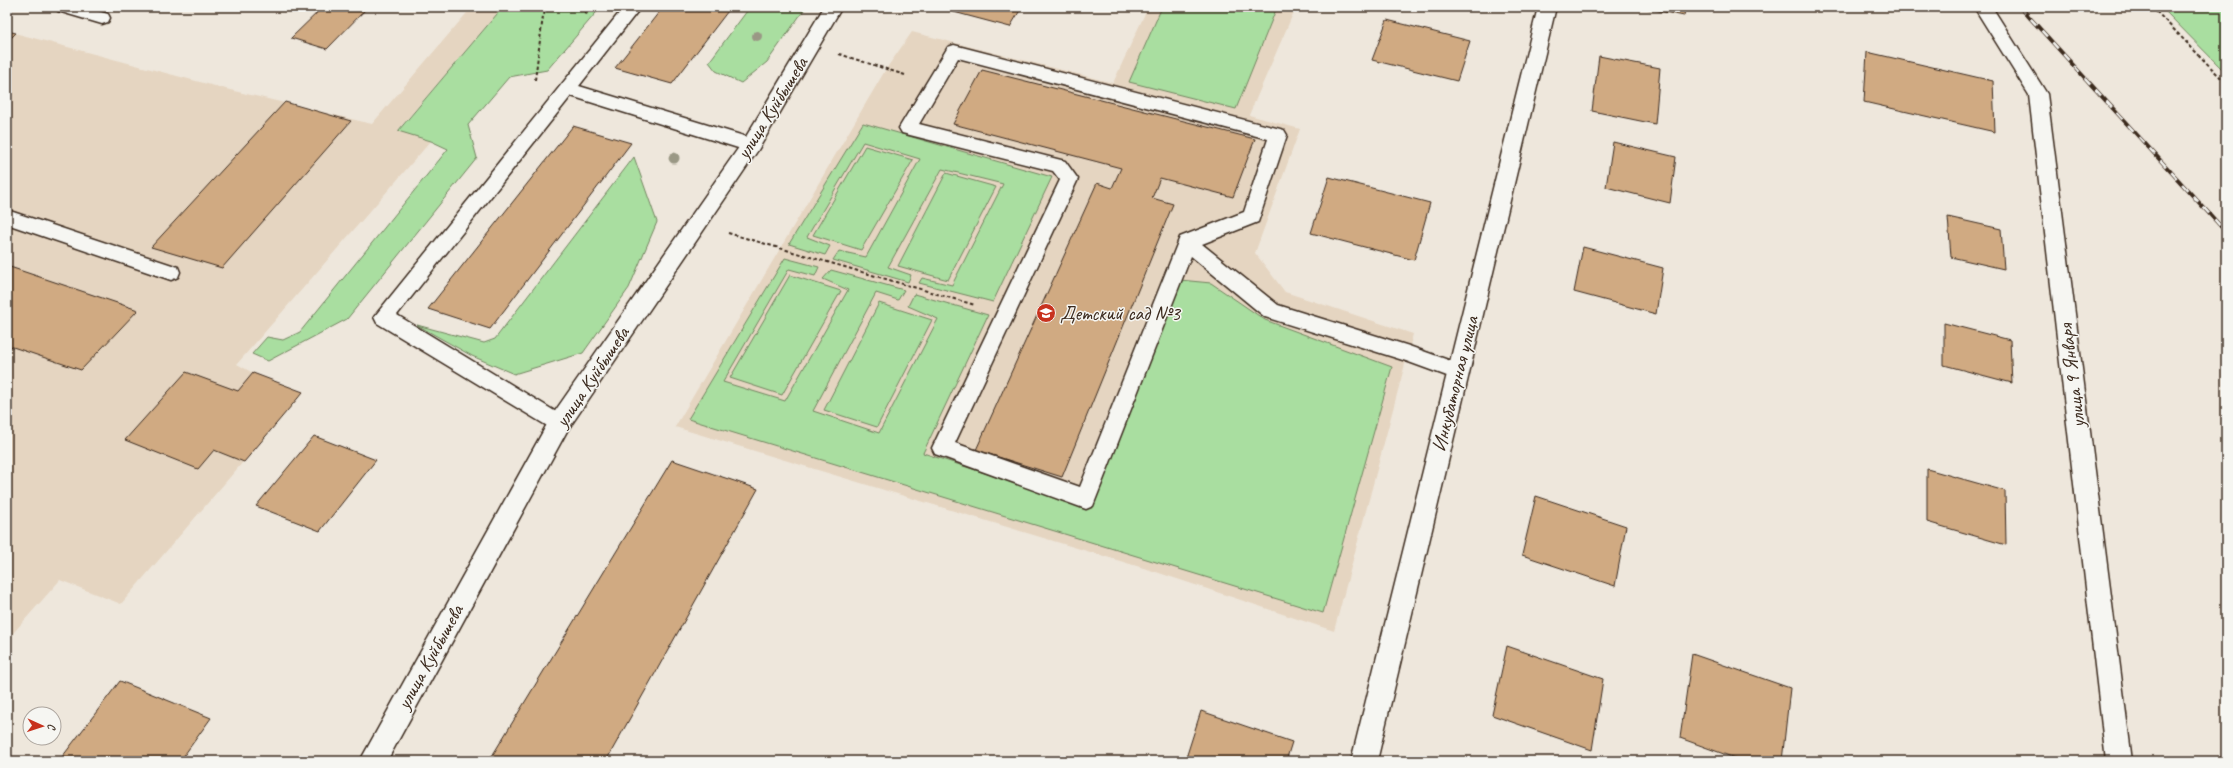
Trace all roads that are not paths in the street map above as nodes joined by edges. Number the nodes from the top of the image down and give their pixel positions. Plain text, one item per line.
1 (64, 7) edge
2 (633, 7) edge
3 (833, 7) edge
4 (1547, 7) edge
5 (1983, 7) edge
6 (102, 18) dead end
7 (567, 89) junction
8 (752, 145) junction
9 (7, 217) edge
10 (1187, 242) junction
11 (171, 272) dead end
12 (1458, 372) junction
13 (559, 424) junction
14 (373, 761) edge
15 (1364, 761) edge
16 (2119, 761) edge

1 - 6 lane
2 - 7 lane
3 - 8 street, улица Куйбышева
4 - 12 street, Инкубаторная улица
5 - 16 street, улица 9 Января
7 - 8 lane
7 - 13 lane
8 - 13 street, улица Куйбышева
9 - 11 lane
10 - 10 lane
10 - 12 lane
12 - 15 street, Инкубаторная улица
13 - 14 street, улица Куйбышева

